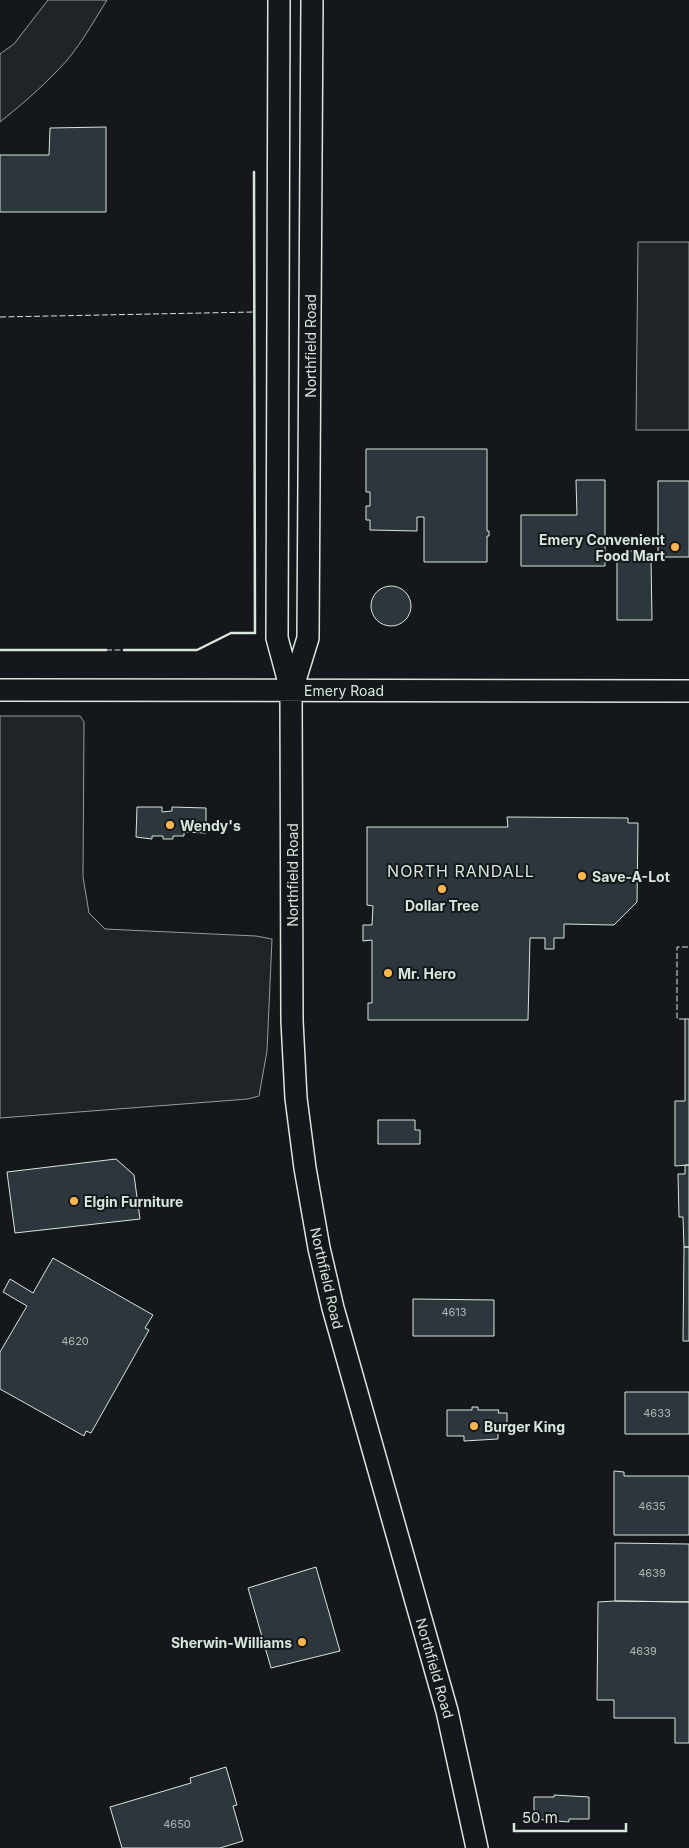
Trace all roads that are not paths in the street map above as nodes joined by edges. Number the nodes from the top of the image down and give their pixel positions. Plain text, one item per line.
1 (279, 0) edge
2 (312, 0) edge
3 (279, 136) junction
4 (310, 136) junction
5 (278, 429) junction
6 (310, 429) junction
7 (0, 690) edge
8 (292, 690) junction
9 (689, 690) edge
10 (477, 1848) edge

1 - 3 main road, Northfield Road
2 - 4 main road, Northfield Road
3 - 4 main road
3 - 5 main road, Northfield Road
4 - 6 main road, Northfield Road
5 - 6 main road
5 - 8 main road, Northfield Road
6 - 8 main road, Northfield Road
7 - 8 main road, Emery Road
8 - 9 main road, Emery Road
8 - 10 main road, Northfield Road

